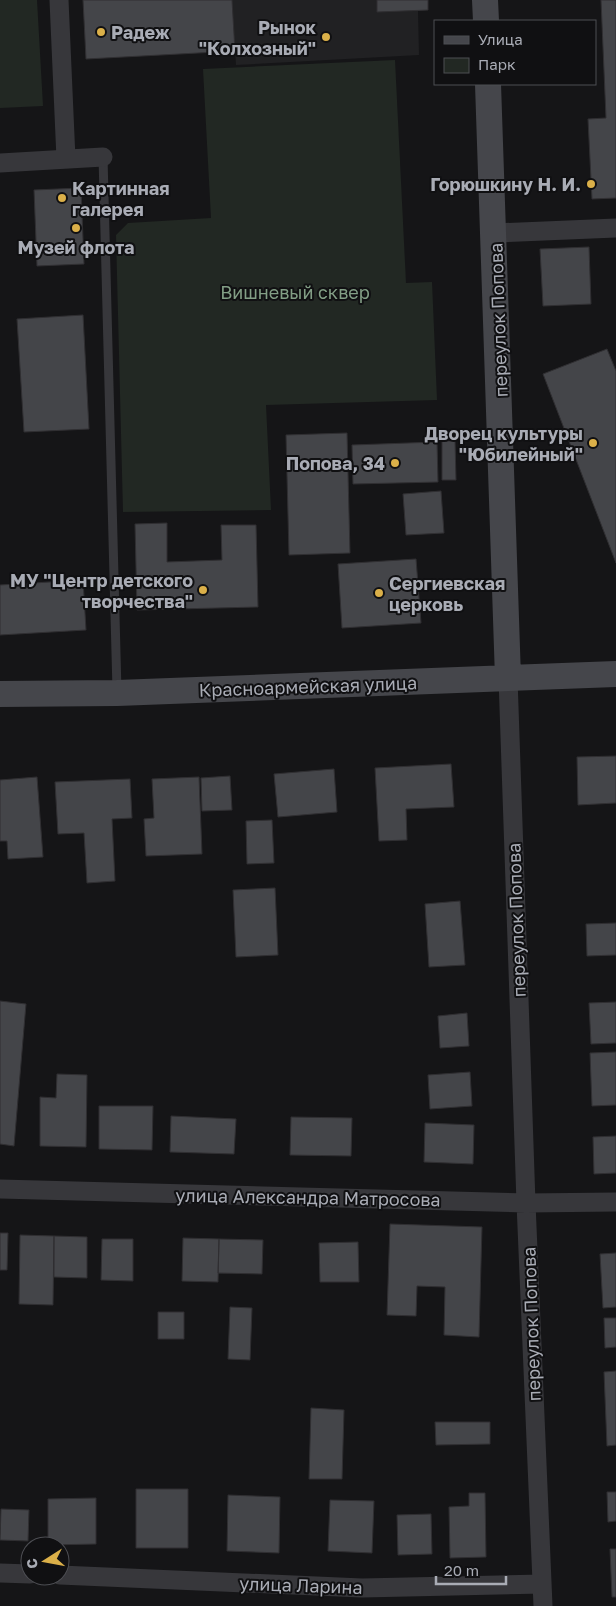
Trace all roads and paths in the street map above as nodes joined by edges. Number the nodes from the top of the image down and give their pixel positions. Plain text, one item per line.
1 (59, 0) edge
2 (485, 0) edge
3 (486, 20) edge
4 (488, 85) edge
5 (103, 157) joint
6 (66, 159) junction
7 (0, 163) edge
8 (616, 228) edge
9 (495, 233) junction
10 (616, 674) edge
11 (508, 678) junction
12 (117, 692) junction
13 (0, 694) edge
14 (0, 1189) edge
15 (616, 1202) edge
16 (526, 1203) junction
17 (0, 1573) edge
18 (20, 1574) edge
19 (70, 1575) edge
20 (542, 1584) junction
21 (543, 1606) edge

1 - 6 street
2 - 3 main road
4 - 9 main road, переулок Попова
5 - 6 street
5 - 12 lane
6 - 7 street
8 - 9 street, переулок Попова
9 - 11 main road, переулок Попова
10 - 11 main road, Красноармейская улица
11 - 12 main road, Красноармейская улица
11 - 16 street, переулок Попова
12 - 13 main road, Красноармейская улица
14 - 16 street, улица Александра Матросова
15 - 16 street, улица Александра Матросова
16 - 20 street, переулок Попова
17 - 18 street
19 - 20 street, улица Ларина
20 - 21 street, переулок Попова

